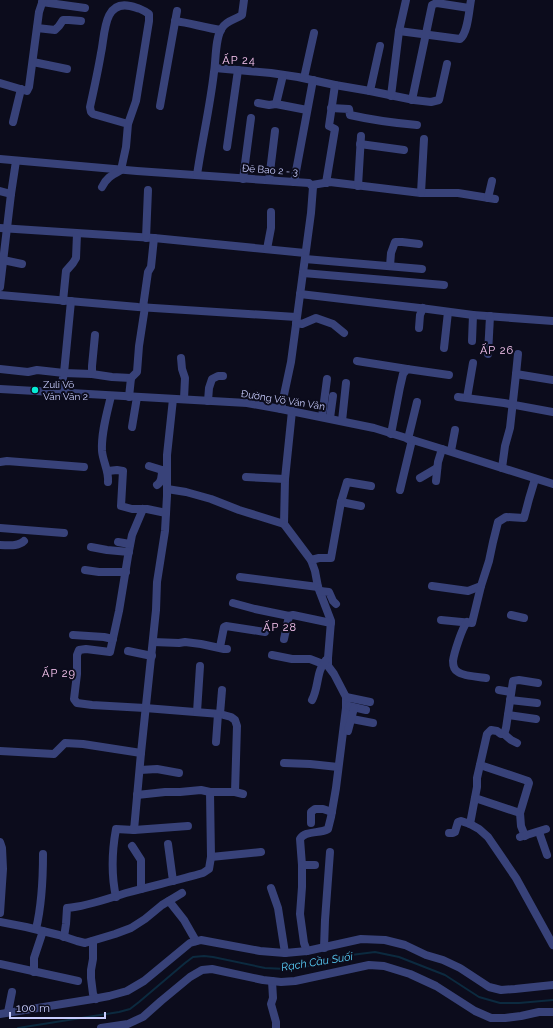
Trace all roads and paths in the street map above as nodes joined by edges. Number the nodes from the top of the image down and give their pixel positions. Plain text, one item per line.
1 (244, 0) edge
2 (406, 0) edge
3 (42, 1) edge
4 (126, 2) edge
5 (470, 4) edge
6 (85, 8) dead end
7 (177, 11) dead end
8 (82, 21) dead end
9 (176, 21) junction
10 (37, 28) junction
11 (221, 30) junction
12 (400, 31) junction
13 (314, 33) dead end
14 (426, 34) junction
15 (380, 46) dead end
16 (32, 62) junction
17 (447, 64) dead end
18 (215, 68) junction
19 (67, 69) dead end
20 (238, 70) junction
21 (283, 75) junction
22 (309, 79) junction
23 (0, 83) edge
24 (335, 85) junction
25 (21, 89) junction
26 (370, 91) junction
27 (391, 96) junction
28 (412, 100) junction
29 (258, 103) dead end
30 (276, 104) junction
31 (160, 106) dead end
32 (331, 108) junction
33 (307, 110) junction
34 (251, 118) dead end
35 (13, 122) dead end
36 (128, 124) junction
37 (417, 126) dead end
38 (275, 131) dead end
39 (424, 140) dead end
40 (227, 148) dead end
41 (404, 150) dead end
42 (0, 159) edge
43 (16, 161) junction
44 (121, 170) junction
45 (197, 175) junction
46 (243, 178) junction
47 (268, 180) junction
48 (492, 181) dead end
49 (294, 182) junction
50 (326, 183) junction
51 (312, 185) junction
52 (358, 186) junction
53 (102, 187) dead end
54 (148, 190) dead end
55 (0, 191) edge
56 (421, 193) junction
57 (11, 194) junction
58 (271, 212) dead end
59 (4, 228) edge
60 (77, 234) junction
61 (150, 238) junction
62 (419, 244) dead end
63 (267, 248) junction
64 (305, 256) junction
65 (3, 260) junction
66 (22, 264) dead end
67 (390, 266) junction
68 (422, 269) dead end
69 (303, 273) junction
70 (444, 285) dead end
71 (0, 287) edge
72 (300, 294) junction
73 (0, 295) edge
74 (67, 301) junction
75 (144, 307) junction
76 (423, 308) junction
77 (448, 312) junction
78 (473, 315) junction
79 (490, 316) junction
80 (296, 320) junction
81 (553, 321) edge
82 (419, 328) dead end
83 (344, 333) dead end
84 (94, 334) dead end
85 (472, 341) dead end
86 (444, 348) dead end
87 (488, 354) dead end
88 (518, 354) dead end
89 (181, 358) dead end
90 (357, 361) dead end
91 (473, 363) dead end
92 (0, 369) edge
93 (407, 369) junction
94 (64, 373) junction
95 (92, 374) junction
96 (516, 374) junction
97 (450, 375) dead end
98 (223, 376) dead end
99 (131, 378) junction
100 (327, 379) dead end
101 (553, 380) edge
102 (346, 383) dead end
103 (0, 389) edge
104 (60, 393) junction
105 (111, 396) junction
106 (333, 396) dead end
107 (133, 397) junction
108 (458, 397) dead end
109 (467, 398) junction
110 (172, 399) junction
111 (184, 400) junction
112 (208, 401) junction
113 (417, 402) dead end
114 (512, 405) junction
115 (281, 408) junction
116 (292, 411) junction
117 (553, 412) edge
118 (326, 418) junction
119 (342, 421) junction
120 (132, 427) dead end
121 (455, 430) dead end
122 (391, 434) junction
123 (410, 439) junction
124 (442, 449) junction
125 (451, 451) junction
126 (0, 462) edge
127 (150, 466) dead end
128 (84, 467) dead end
129 (437, 468) junction
130 (502, 468) junction
131 (165, 470) junction
132 (108, 471) junction
133 (246, 477) dead end
134 (420, 478) dead end
135 (286, 479) junction
136 (535, 479) junction
137 (436, 481) dead end
138 (108, 482) dead end
139 (553, 484) edge
140 (156, 486) dead end
141 (371, 486) dead end
142 (167, 489) junction
143 (400, 490) dead end
144 (341, 502) junction
145 (361, 506) dead end
146 (143, 509) junction
147 (166, 513) junction
148 (284, 524) junction
149 (0, 528) edge
150 (64, 533) dead end
151 (24, 541) dead end
152 (118, 542) dead end
153 (0, 545) edge
154 (91, 547) dead end
155 (129, 548) junction
156 (311, 560) junction
157 (85, 570) dead end
158 (126, 572) junction
159 (240, 577) dead end
160 (432, 586) dead end
161 (481, 586) junction
162 (319, 589) junction
163 (232, 603) dead end
164 (336, 604) dead end
165 (511, 615) dead end
166 (289, 616) junction
167 (524, 618) dead end
168 (441, 620) dead end
169 (467, 622) junction
170 (331, 623) junction
171 (265, 632) dead end
172 (73, 635) dead end
173 (113, 639) junction
174 (284, 639) dead end
175 (153, 642) junction
176 (128, 652) dead end
177 (272, 655) dead end
178 (152, 656) junction
179 (325, 661) junction
180 (200, 666) dead end
181 (486, 678) dead end
182 (538, 683) dead end
183 (222, 690) dead end
184 (499, 690) dead end
185 (510, 696) junction
186 (312, 700) dead end
187 (370, 702) dead end
188 (349, 703) junction
189 (537, 704) dead end
190 (145, 708) junction
191 (366, 710) dead end
192 (197, 712) junction
193 (219, 714) junction
194 (508, 715) junction
195 (352, 719) junction
196 (536, 719) dead end
197 (373, 723) dead end
198 (348, 731) dead end
199 (504, 734) junction
200 (216, 742) dead end
201 (517, 743) dead end
202 (0, 751) edge
203 (141, 753) junction
204 (284, 763) dead end
205 (480, 765) junction
206 (338, 767) junction
207 (140, 770) junction
208 (179, 773) dead end
209 (210, 792) junction
210 (137, 795) junction
211 (475, 798) junction
212 (332, 812) junction
213 (520, 814) junction
214 (311, 823) dead end
215 (470, 824) junction
216 (188, 826) dead end
217 (134, 830) junction
218 (449, 833) dead end
219 (0, 842) edge
220 (168, 844) dead end
221 (132, 846) dead end
222 (261, 852) dead end
223 (330, 852) dead end
224 (43, 854) dead end
225 (547, 855) dead end
226 (211, 857) junction
227 (302, 865) junction
228 (315, 865) dead end
229 (173, 881) junction
230 (271, 888) dead end
231 (142, 889) junction
232 (182, 892) dead end
233 (116, 897) junction
234 (169, 902) junction
235 (0, 912) edge
236 (0, 922) edge
237 (40, 930) junction
238 (64, 937) junction
239 (92, 941) junction
240 (196, 941) junction
241 (553, 945) edge
242 (324, 948) junction
243 (307, 951) junction
244 (285, 953) junction
245 (0, 964) edge
246 (34, 972) junction
247 (78, 981) dead end
248 (272, 981) junction
249 (553, 985) edge
250 (12, 992) dead end
251 (96, 999) junction
252 (553, 1012) edge
253 (4, 1013) edge
254 (101, 1028) edge
255 (276, 1028) edge

1 - 11 street
2 - 12 street
3 - 6 street
3 - 10 street
4 - 36 street
4 - 36 street
5 - 14 street
5 - 14 street
7 - 9 street
8 - 10 street
9 - 11 street
9 - 31 street
10 - 16 street
11 - 18 street
12 - 14 street
12 - 27 street
13 - 22 street
14 - 28 street
15 - 26 street
16 - 19 street
16 - 25 street
17 - 28 street
18 - 20 street
18 - 45 street
20 - 21 street
20 - 40 street
21 - 22 street
21 - 30 street
22 - 24 street
22 - 33 street
23 - 25 street
24 - 26 street
24 - 32 street
25 - 35 street
26 - 27 street
27 - 28 street
29 - 30 street
30 - 33 street
32 - 37 street
32 - 50 street
33 - 49 street
34 - 46 street
36 - 44 street
38 - 47 street
39 - 56 street
41 - 52 street
42 - 43 street, Đê Bao 2 - 3
43 - 44 street, Đê Bao 2 - 3
43 - 57 street
44 - 45 street, Đê Bao 2 - 3
44 - 53 street
45 - 46 street, Đê Bao 2 - 3
46 - 47 street, Đê Bao 2 - 3
47 - 49 street, Đê Bao 2 - 3
48 - 56 street, Đê Bao 2 - 3
49 - 51 street, Đê Bao 2 - 3
50 - 51 street, Đê Bao 2 - 3
50 - 52 street, Đê Bao 2 - 3
51 - 64 street
52 - 56 street, Đê Bao 2 - 3
54 - 61 street
55 - 57 street
57 - 59 street
58 - 63 street
59 - 60 street
59 - 65 street
60 - 61 street
60 - 74 street
61 - 63 street
61 - 75 street
62 - 67 street
63 - 64 street
64 - 67 street
64 - 69 street
65 - 66 street
65 - 71 street
67 - 68 street
69 - 70 street
69 - 72 street
72 - 76 street
72 - 80 street
73 - 74 street
74 - 75 street
74 - 94 street
75 - 80 street
75 - 99 street
76 - 77 street
76 - 82 street
77 - 78 street
77 - 86 street
78 - 79 street
78 - 85 street
79 - 81 street
79 - 87 street
80 - 83 street
80 - 115 street
84 - 95 street
88 - 96 street
89 - 111 street
90 - 93 street
91 - 109 street
92 - 94 street
93 - 97 street
93 - 122 street
94 - 95 street
94 - 104 street
95 - 99 street
96 - 101 street
96 - 114 street
98 - 112 street
99 - 107 street
100 - 118 street
102 - 119 street
103 - 104 street, Đường Võ Văn Vân
104 - 105 street, Đường Võ Văn Vân
105 - 107 street, Đường Võ Văn Vân
105 - 132 street
106 - 118 street
107 - 110 street, Đường Võ Văn Vân
107 - 120 street
108 - 109 street
109 - 114 street
110 - 111 street, Đường Võ Văn Vân
110 - 131 street
111 - 112 street, Đường Võ Văn Vân
112 - 115 street, Đường Võ Văn Vân
113 - 123 street
114 - 117 street
114 - 130 street
115 - 116 street, Đường Võ Văn Vân
116 - 118 street, Đường Võ Văn Vân
116 - 135 street
118 - 119 street, Đường Võ Văn Vân
119 - 122 street, Đường Võ Văn Vân
121 - 125 street
122 - 123 street, Đường Võ Văn Vân
123 - 124 street, Đường Võ Văn Vân
123 - 143 street
124 - 125 street, Đường Võ Văn Vân
124 - 129 street
125 - 130 street, Đường Võ Văn Vân
126 - 128 street
127 - 131 street
129 - 134 street
129 - 137 street
130 - 136 street, Đường Võ Văn Vân
131 - 140 street
131 - 142 street
132 - 138 street
132 - 146 street
133 - 135 street
135 - 148 street
136 - 139 street, Đường Võ Văn Vân
136 - 161 street
141 - 144 street
142 - 147 street
142 - 148 street
144 - 145 street
144 - 156 street
146 - 147 street
146 - 155 street
147 - 175 street
148 - 156 street
149 - 150 street
151 - 153 street
152 - 155 street
154 - 155 street
155 - 158 street
156 - 162 street
157 - 158 street
158 - 173 street
159 - 162 street
160 - 161 street
161 - 169 street
162 - 164 street
162 - 170 street
163 - 166 street
165 - 167 street
166 - 170 street
166 - 174 street
168 - 169 street
169 - 181 street
170 - 179 street
171 - 175 street
172 - 173 street
173 - 190 street
175 - 178 street
176 - 178 street
177 - 179 street
178 - 190 street
179 - 186 street
179 - 188 street
180 - 192 street
182 - 185 street
183 - 193 street
184 - 185 street
185 - 189 street
185 - 194 street
187 - 188 street
188 - 191 street
188 - 195 street
188 - 206 street
190 - 192 street
190 - 203 street
192 - 193 street
193 - 200 street
193 - 209 street
194 - 196 street
194 - 199 street
195 - 197 street
195 - 198 street
199 - 201 street
199 - 205 street
202 - 203 street
203 - 207 street
204 - 206 street
205 - 211 street
205 - 213 street
206 - 212 street
207 - 208 street
207 - 210 street
209 - 210 street
209 - 226 street
210 - 217 street
211 - 213 street
211 - 215 street
212 - 214 street
212 - 227 street
213 - 225 street
215 - 218 street
215 - 241 street
216 - 217 street
217 - 233 street
219 - 235 street
220 - 229 street
221 - 231 street
222 - 226 street
223 - 242 street
224 - 237 street
226 - 229 street
227 - 228 street
227 - 243 street
229 - 231 street
230 - 244 street
231 - 233 street
232 - 234 street
233 - 238 street
234 - 239 street
234 - 240 street
236 - 237 street
237 - 238 street
237 - 246 street
238 - 239 street
239 - 251 street
240 - 244 street
240 - 251 street
242 - 243 street
242 - 249 street
243 - 244 street
245 - 246 street
246 - 247 street
248 - 252 street
248 - 254 street
248 - 255 street
250 - 253 street
251 - 253 street

